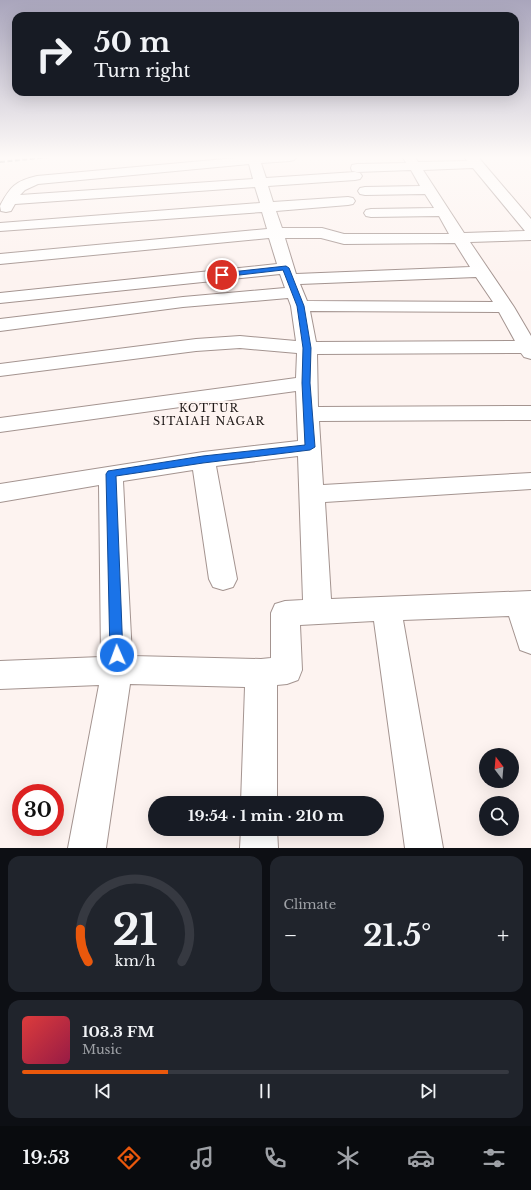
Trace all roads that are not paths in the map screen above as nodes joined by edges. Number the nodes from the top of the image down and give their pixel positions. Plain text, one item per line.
1 (12, 197) edge
2 (58, 197) edge
3 (264, 197) edge
4 (434, 197) edge
5 (504, 197) edge
6 (10, 200) junction
7 (348, 201) dead end
8 (267, 207) junction
9 (443, 212) junction
10 (370, 213) dead end
11 (0, 219) edge
12 (0, 227) edge
13 (531, 228) edge
14 (276, 233) junction
15 (531, 235) edge
16 (460, 238) junction
17 (0, 259) edge
18 (481, 272) junction
19 (293, 286) junction
20 (0, 298) edge
21 (506, 307) junction
22 (0, 325) edge
23 (307, 348) junction
24 (530, 349) edge
25 (0, 370) edge
26 (306, 383) junction
27 (531, 413) edge
28 (308, 414) junction
29 (0, 425) edge
30 (310, 447) junction
31 (203, 460) junction
32 (111, 474) junction
33 (531, 481) edge
34 (312, 494) junction
35 (1, 496) edge
36 (223, 579) dead end
37 (525, 603) edge
38 (387, 610) junction
39 (318, 612) junction
40 (531, 642) edge
41 (117, 670) junction
42 (261, 672) junction
43 (0, 675) edge
44 (259, 796) edge
45 (259, 836) edge
46 (87, 848) edge
47 (259, 848) edge
48 (424, 848) edge

1 - 6 street
2 - 6 street
3 - 8 street
4 - 9 street
5 - 13 street
6 - 11 street
7 - 8 street
8 - 12 street
8 - 14 street
9 - 10 street
9 - 16 street
14 - 16 street
14 - 17 street
14 - 19 street
15 - 16 street
16 - 18 street
18 - 19 street
18 - 21 street
19 - 20 street
19 - 21 street
19 - 22 street
19 - 23 street
21 - 24 street
23 - 24 street
23 - 25 street
23 - 26 street
26 - 28 street
26 - 29 street
27 - 28 street
28 - 30 street
30 - 31 street
30 - 34 street
31 - 32 street
31 - 36 street
32 - 35 street
32 - 41 street
33 - 34 street
34 - 39 street
37 - 38 street
37 - 40 street
38 - 39 street
38 - 48 street
39 - 42 street
41 - 42 street
41 - 43 street
41 - 46 street
42 - 44 street
45 - 47 street

